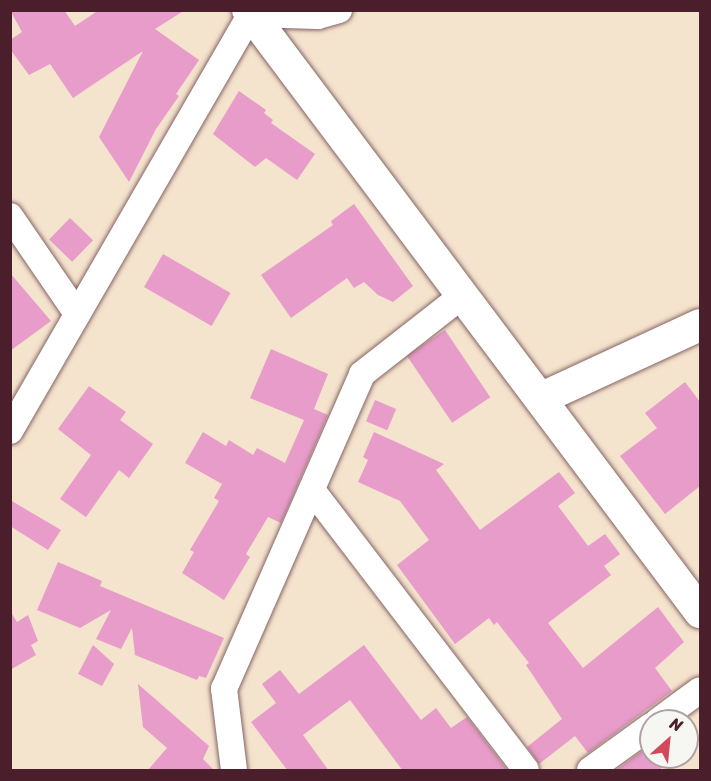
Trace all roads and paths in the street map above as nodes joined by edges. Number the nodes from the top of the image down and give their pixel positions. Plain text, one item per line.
1 (339, 10) edge
2 (249, 12) edge
3 (10, 216) edge
4 (462, 296) junction
5 (78, 314) junction
6 (700, 325) edge
7 (542, 398) junction
8 (10, 432) edge
9 (312, 490) junction
10 (700, 612) edge
11 (700, 690) edge
12 (674, 709) edge
13 (639, 735) edge
14 (234, 771) edge
15 (526, 771) edge
16 (590, 771) edge

1 - 2 street
2 - 4 street
2 - 5 street
3 - 5 street
4 - 7 street
4 - 9 street
5 - 8 street
6 - 7 street
7 - 10 street
9 - 14 street
9 - 15 street
11 - 12 street
13 - 16 street

